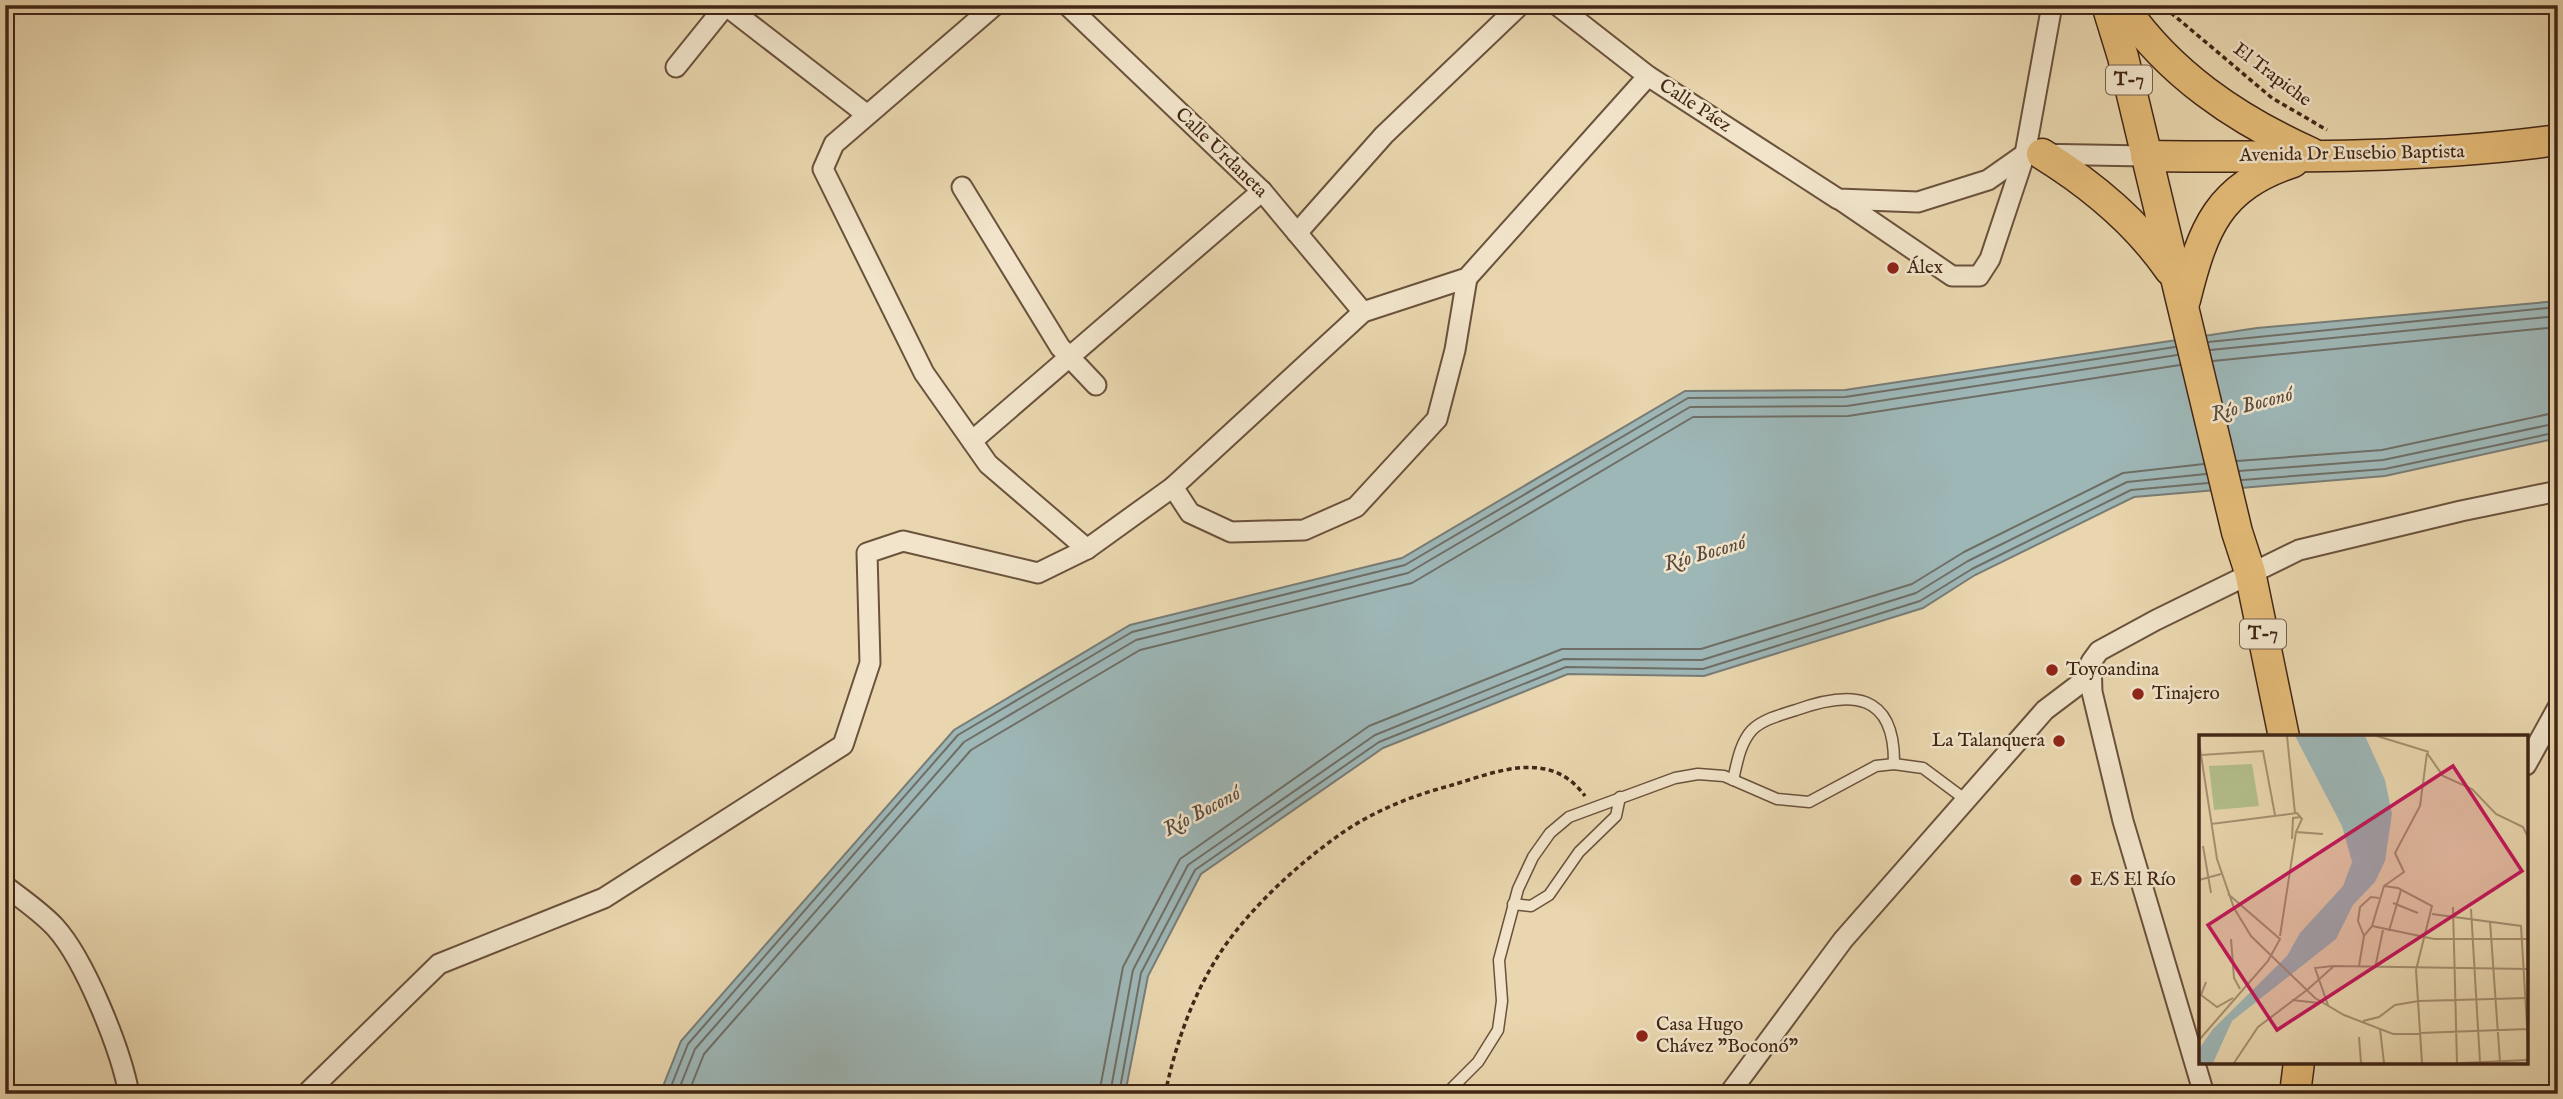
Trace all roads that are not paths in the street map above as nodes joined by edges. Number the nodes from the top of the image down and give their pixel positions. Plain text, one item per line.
1 (726, 5) edge
2 (995, 5) edge
3 (1067, 5) edge
4 (1520, 5) edge
5 (1557, 5) edge
6 (2052, 5) edge
7 (2107, 5) edge
8 (2122, 5) edge
9 (676, 67) dead end
10 (1648, 76) junction
11 (866, 114) junction
12 (2558, 140) edge
13 (2329, 147) junction
14 (2033, 154) junction
15 (2146, 156) junction
16 (962, 187) dead end
17 (1262, 191) junction
18 (1838, 198) junction
19 (1297, 233) junction
20 (1467, 278) junction
21 (2182, 304) junction
22 (1363, 312) junction
23 (1069, 357) junction
24 (1096, 385) dead end
25 (972, 441) junction
26 (1173, 487) junction
27 (2558, 491) edge
28 (1087, 549) junction
29 (2250, 572) junction
30 (2090, 676) junction
31 (2558, 707) edge
32 (2284, 735) edge
33 (2528, 761) edge
34 (1894, 764) junction
35 (1732, 780) junction
36 (1620, 797) junction
37 (1966, 800) junction
38 (5, 886) edge
39 (1514, 904) junction
40 (2299, 1064) edge
41 (129, 1094) edge
42 (306, 1094) edge
43 (1446, 1094) edge
44 (1729, 1094) edge
45 (2203, 1094) edge
46 (2295, 1094) edge

1 - 9 street
1 - 11 street
2 - 11 street
3 - 17 street, Calle Urdaneta
4 - 19 street
5 - 10 street, Calle Páez
6 - 14 street, Calle Páez
7 - 15 main road, T-7
8 - 13 main road
10 - 18 street, Calle Páez
10 - 20 street
11 - 25 street
12 - 13 main road, Avenida Dr Eusebio Baptista
13 - 15 main road, Avenida Dr Eusebio Baptista
13 - 21 main road
14 - 15 street
14 - 18 street, Calle Páez
14 - 18 street, Calle Páez
14 - 21 main road
15 - 21 main road, T-7
16 - 23 street
17 - 19 street, Calle Urdaneta
17 - 23 street
19 - 22 street, Calle Urdaneta
20 - 22 street
20 - 26 street
21 - 29 main road, T-7
22 - 26 street
23 - 24 street
23 - 25 street
25 - 28 street
26 - 28 street
27 - 29 street
28 - 42 street
29 - 30 street
29 - 32 main road, T-7
30 - 37 street
30 - 45 street
31 - 33 street
34 - 35 lane
34 - 35 lane
34 - 37 lane
35 - 36 lane
36 - 39 lane
36 - 39 lane
37 - 44 street
38 - 41 street
39 - 43 lane
40 - 46 main road

